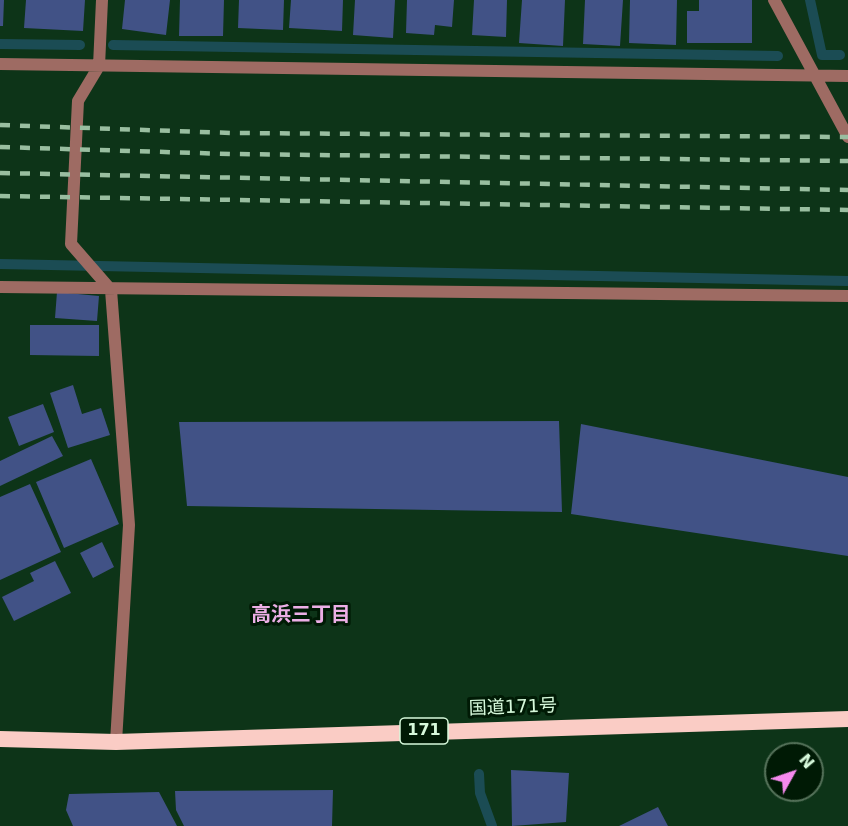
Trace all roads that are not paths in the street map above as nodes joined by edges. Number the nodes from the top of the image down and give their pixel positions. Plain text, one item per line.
1 (102, 0) edge
2 (774, 0) edge
3 (0, 64) edge
4 (99, 66) junction
5 (848, 75) edge
6 (815, 77) junction
7 (848, 138) edge
8 (0, 287) edge
9 (111, 290) junction
10 (848, 296) edge
11 (848, 719) edge
12 (0, 740) edge
13 (116, 742) junction

1 - 4 street
2 - 6 street
3 - 4 street
4 - 6 street
4 - 9 street
5 - 6 street
6 - 7 street
8 - 9 street
9 - 10 street
9 - 13 street
11 - 13 highway, 国道171号 / 171
12 - 13 highway, 国道171号 / 171

